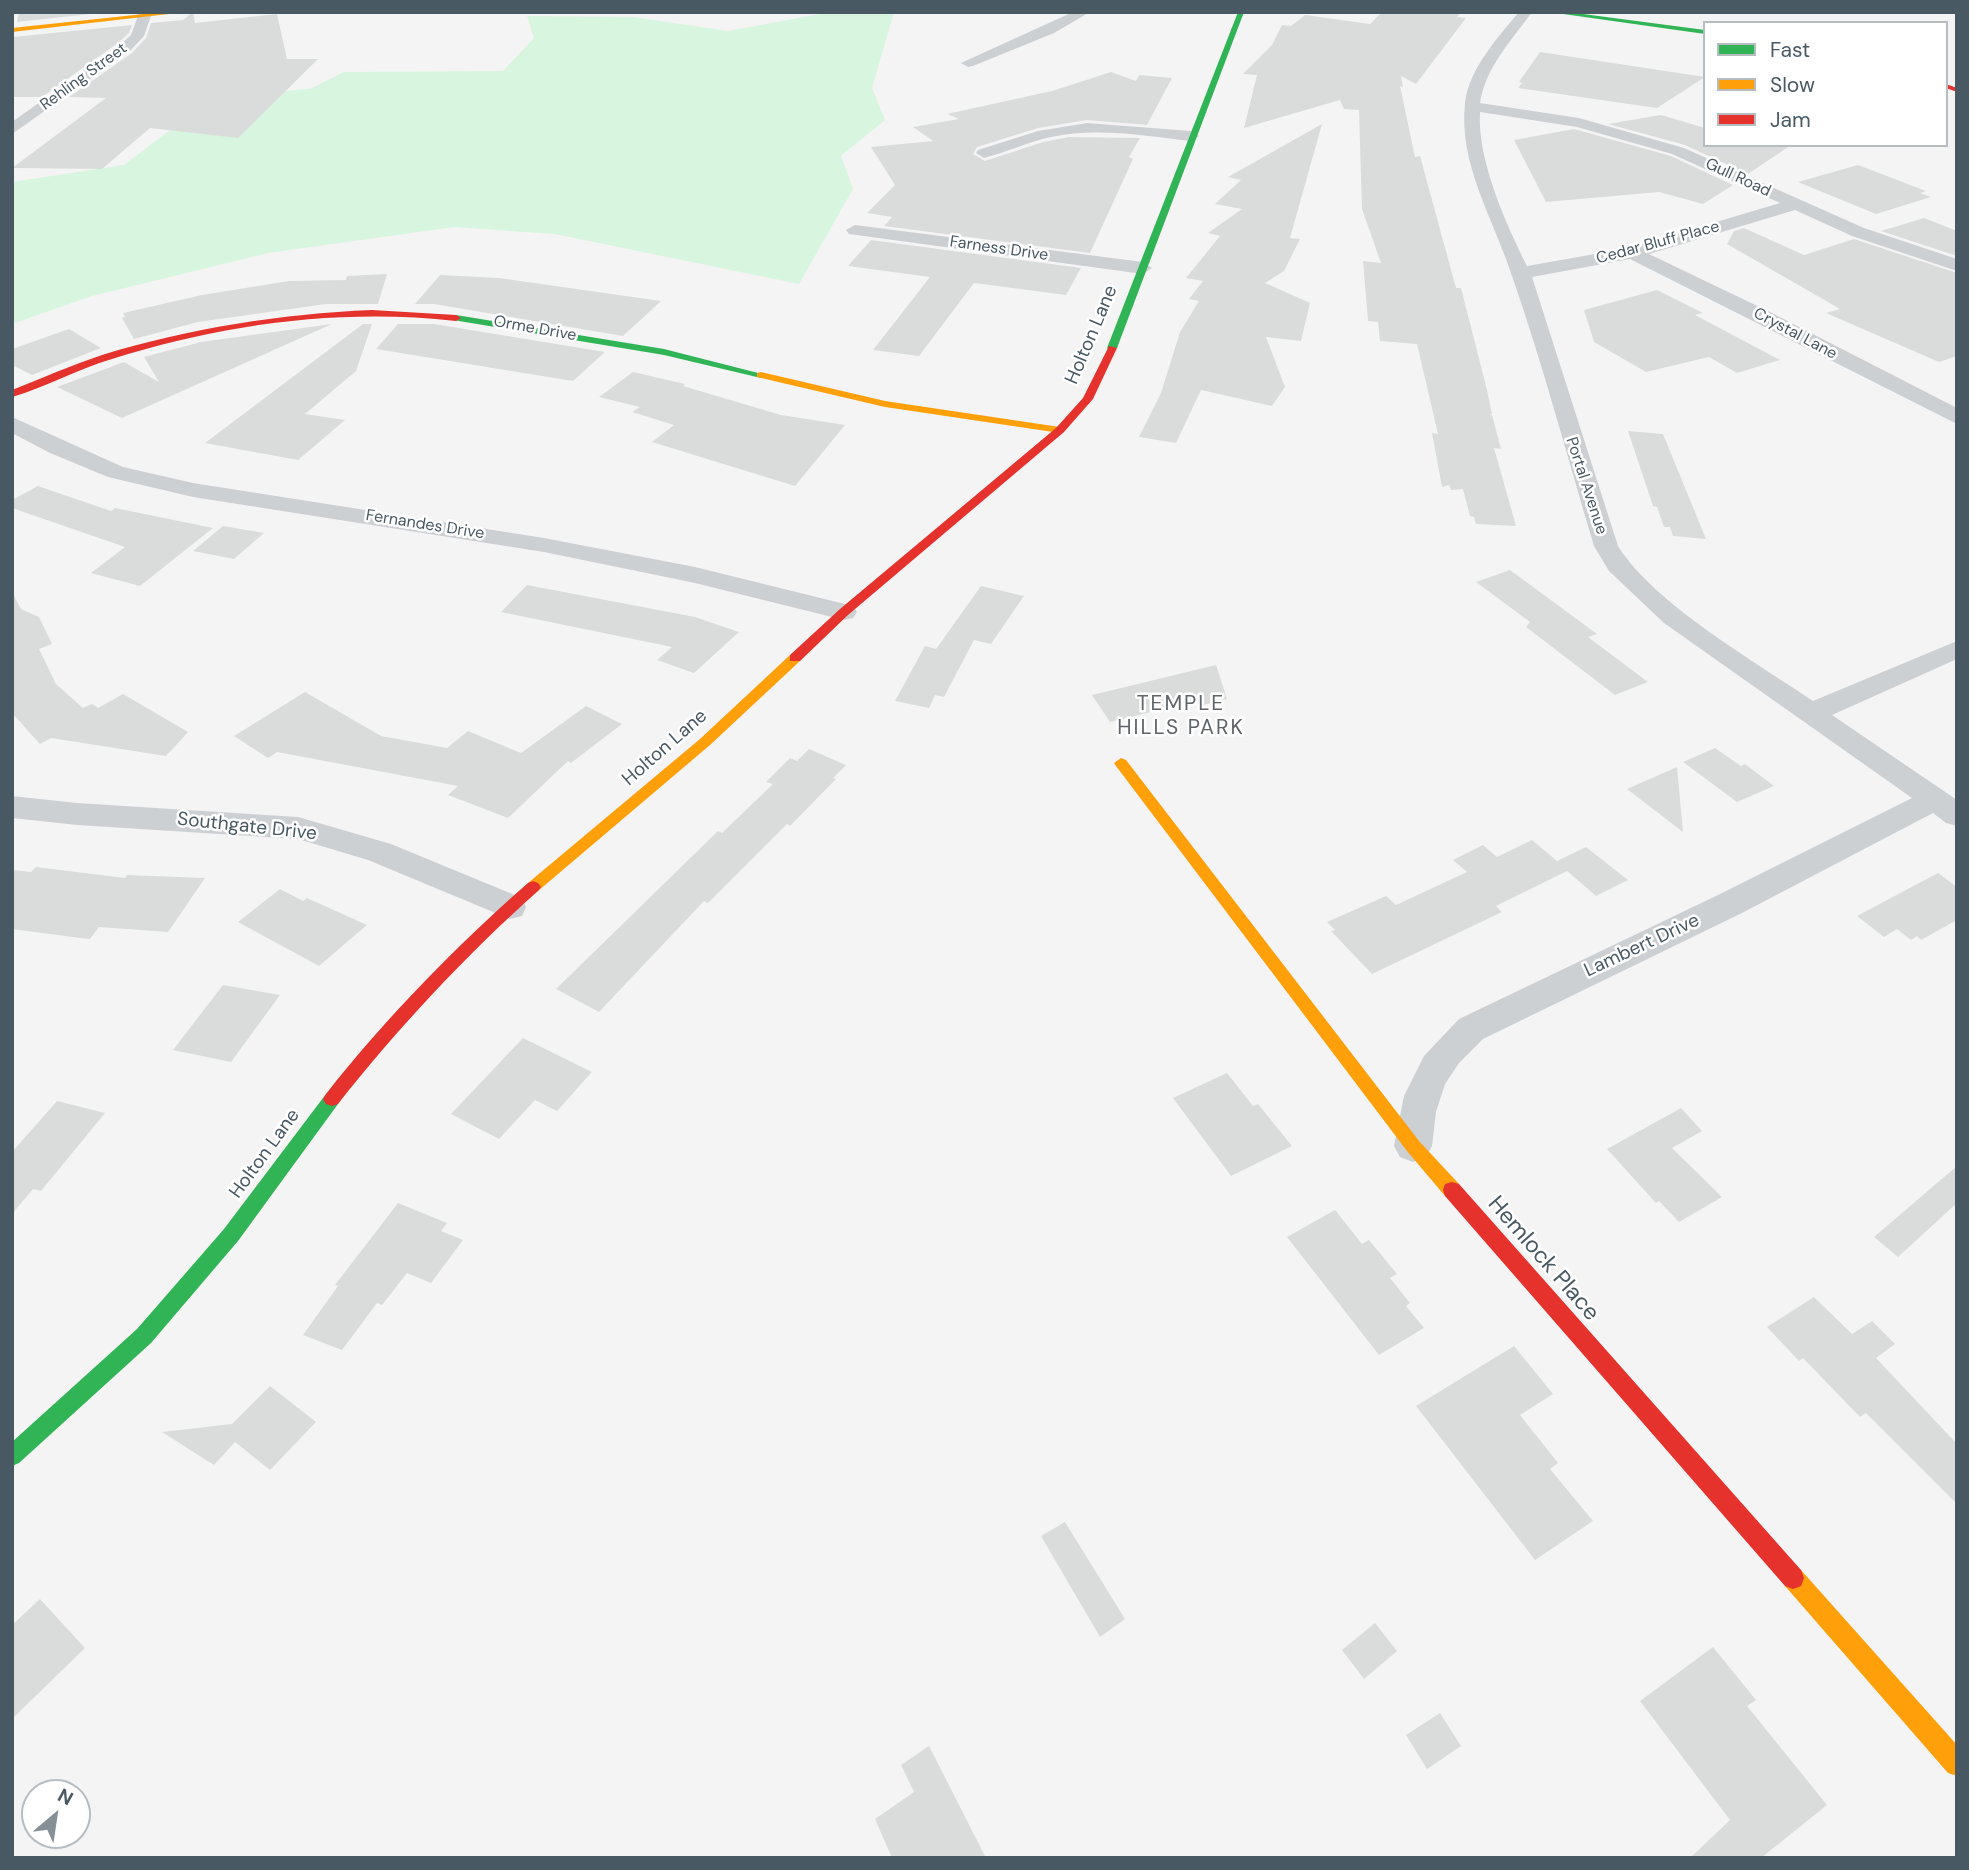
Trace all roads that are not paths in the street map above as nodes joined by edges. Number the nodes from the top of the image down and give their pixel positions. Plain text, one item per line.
1 (183, 12) edge
2 (1084, 12) edge
3 (1241, 12) edge
4 (1527, 12) edge
5 (1552, 12) edge
6 (144, 16) junction
7 (12, 30) edge
8 (1703, 32) edge
9 (968, 63) dead end
10 (1472, 106) junction
11 (12, 129) edge
12 (1191, 136) junction
13 (984, 153) dead end
14 (1793, 205) junction
15 (855, 230) dead end
16 (1632, 253) junction
17 (1957, 265) edge
18 (1143, 268) junction
19 (1521, 273) junction
20 (12, 394) edge
21 (1957, 417) edge
22 (12, 424) edge
23 (1060, 430) junction
24 (844, 612) junction
25 (1957, 649) edge
26 (1809, 714) junction
27 (1121, 763) dead end
28 (12, 807) edge
29 (1946, 807) edge
30 (510, 907) junction
31 (1413, 1146) junction
32 (12, 1456) edge
33 (1957, 1764) edge

1 - 6 street
2 - 9 street
3 - 12 street, Holton Lane
4 - 10 street, Portal Avenue
5 - 8 street
6 - 7 street
6 - 11 street, Rehling Street
10 - 14 street, Gull Road
10 - 19 street, Portal Avenue
12 - 13 street
12 - 18 street, Holton Lane
14 - 16 street, Cedar Bluff Place
14 - 17 street, Gull Road
15 - 18 street, Farness Drive
16 - 19 street, Cedar Bluff Place
16 - 21 street, Crystal Lane
18 - 23 street, Holton Lane
19 - 26 street, Portal Avenue
20 - 23 street, Orme Drive
22 - 24 street, Fernandes Drive
23 - 24 street, Holton Lane
24 - 30 street, Holton Lane
25 - 26 street
26 - 29 street, Portal Avenue
27 - 31 street, Hemlock Place
28 - 30 street, Southgate Drive
29 - 31 street, Lambert Drive
30 - 32 street, Holton Lane
31 - 33 street, Hemlock Place

